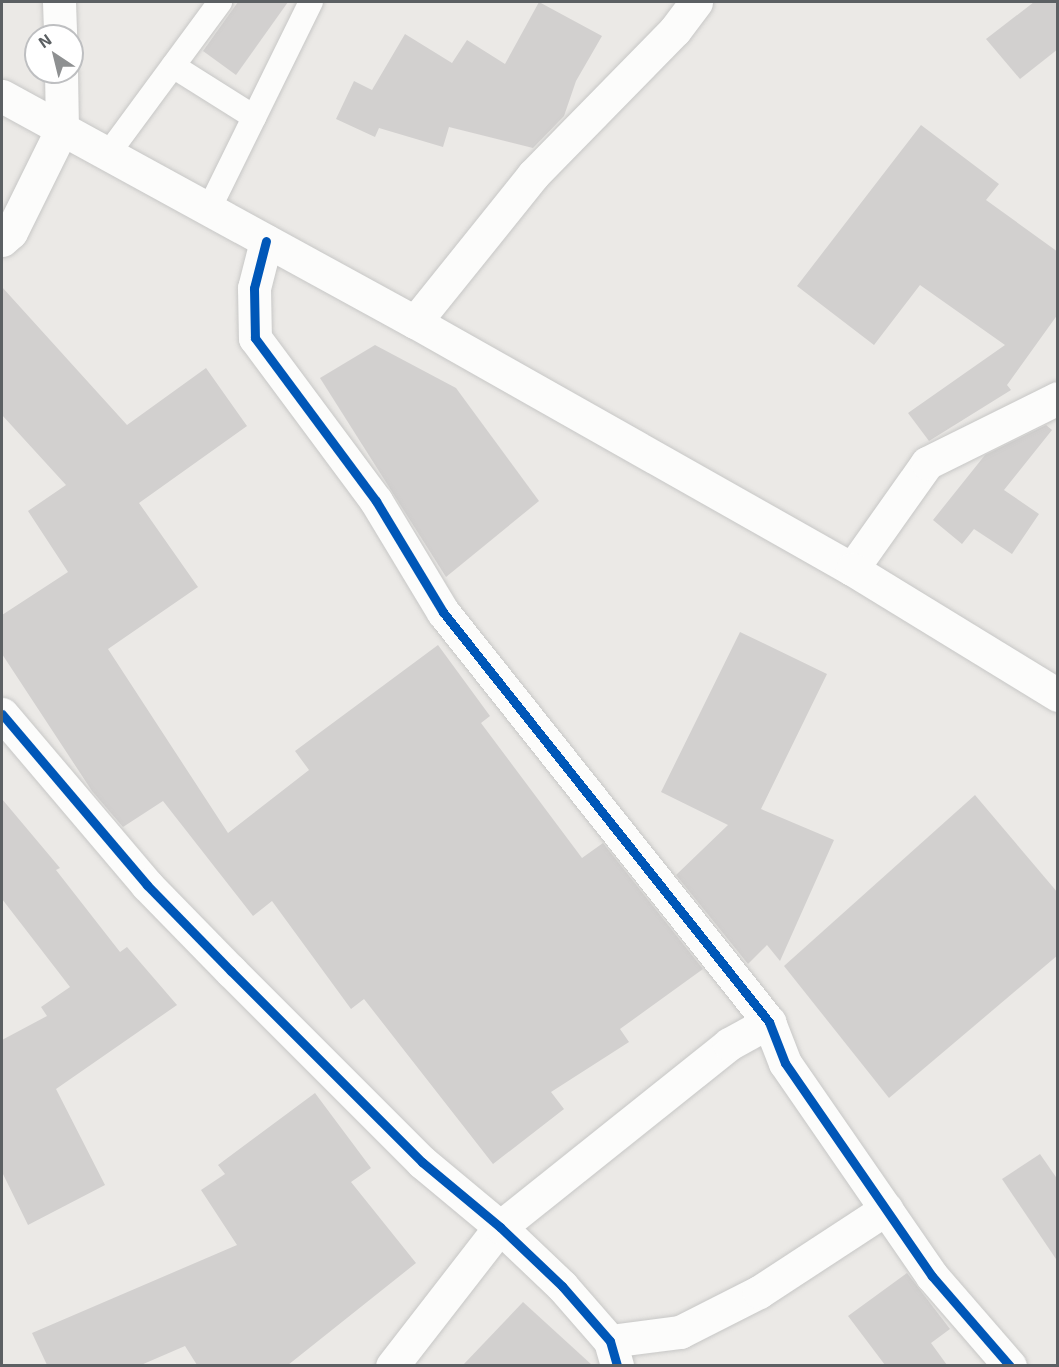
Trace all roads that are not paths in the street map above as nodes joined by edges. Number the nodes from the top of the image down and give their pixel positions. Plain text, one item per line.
1 (59, 2) edge
2 (220, 2) edge
3 (311, 2) edge
4 (696, 2) edge
5 (60, 24) edge
6 (172, 66) junction
7 (61, 84) edge
8 (2, 96) edge
9 (254, 117) junction
10 (62, 129) junction
11 (108, 154) junction
12 (208, 209) junction
13 (2, 240) edge
14 (266, 241) junction
15 (414, 322) junction
16 (1058, 398) edge
17 (852, 569) junction
18 (1058, 695) edge
19 (2, 714) edge
20 (769, 1022) junction
21 (886, 1209) junction
22 (501, 1227) junction
23 (613, 1353) edge
24 (392, 1365) edge
25 (1010, 1365) edge

1 - 5 street
2 - 6 lane
3 - 9 lane
4 - 15 street
6 - 9 lane
6 - 11 lane
7 - 10 street
8 - 10 street
9 - 12 lane
10 - 11 street
10 - 13 street
11 - 12 street
12 - 14 street
14 - 15 street
14 - 20 street
15 - 17 street
16 - 17 street
17 - 18 street
19 - 22 street
20 - 21 street
20 - 22 street
21 - 23 street
21 - 25 street
22 - 23 street
22 - 24 street

